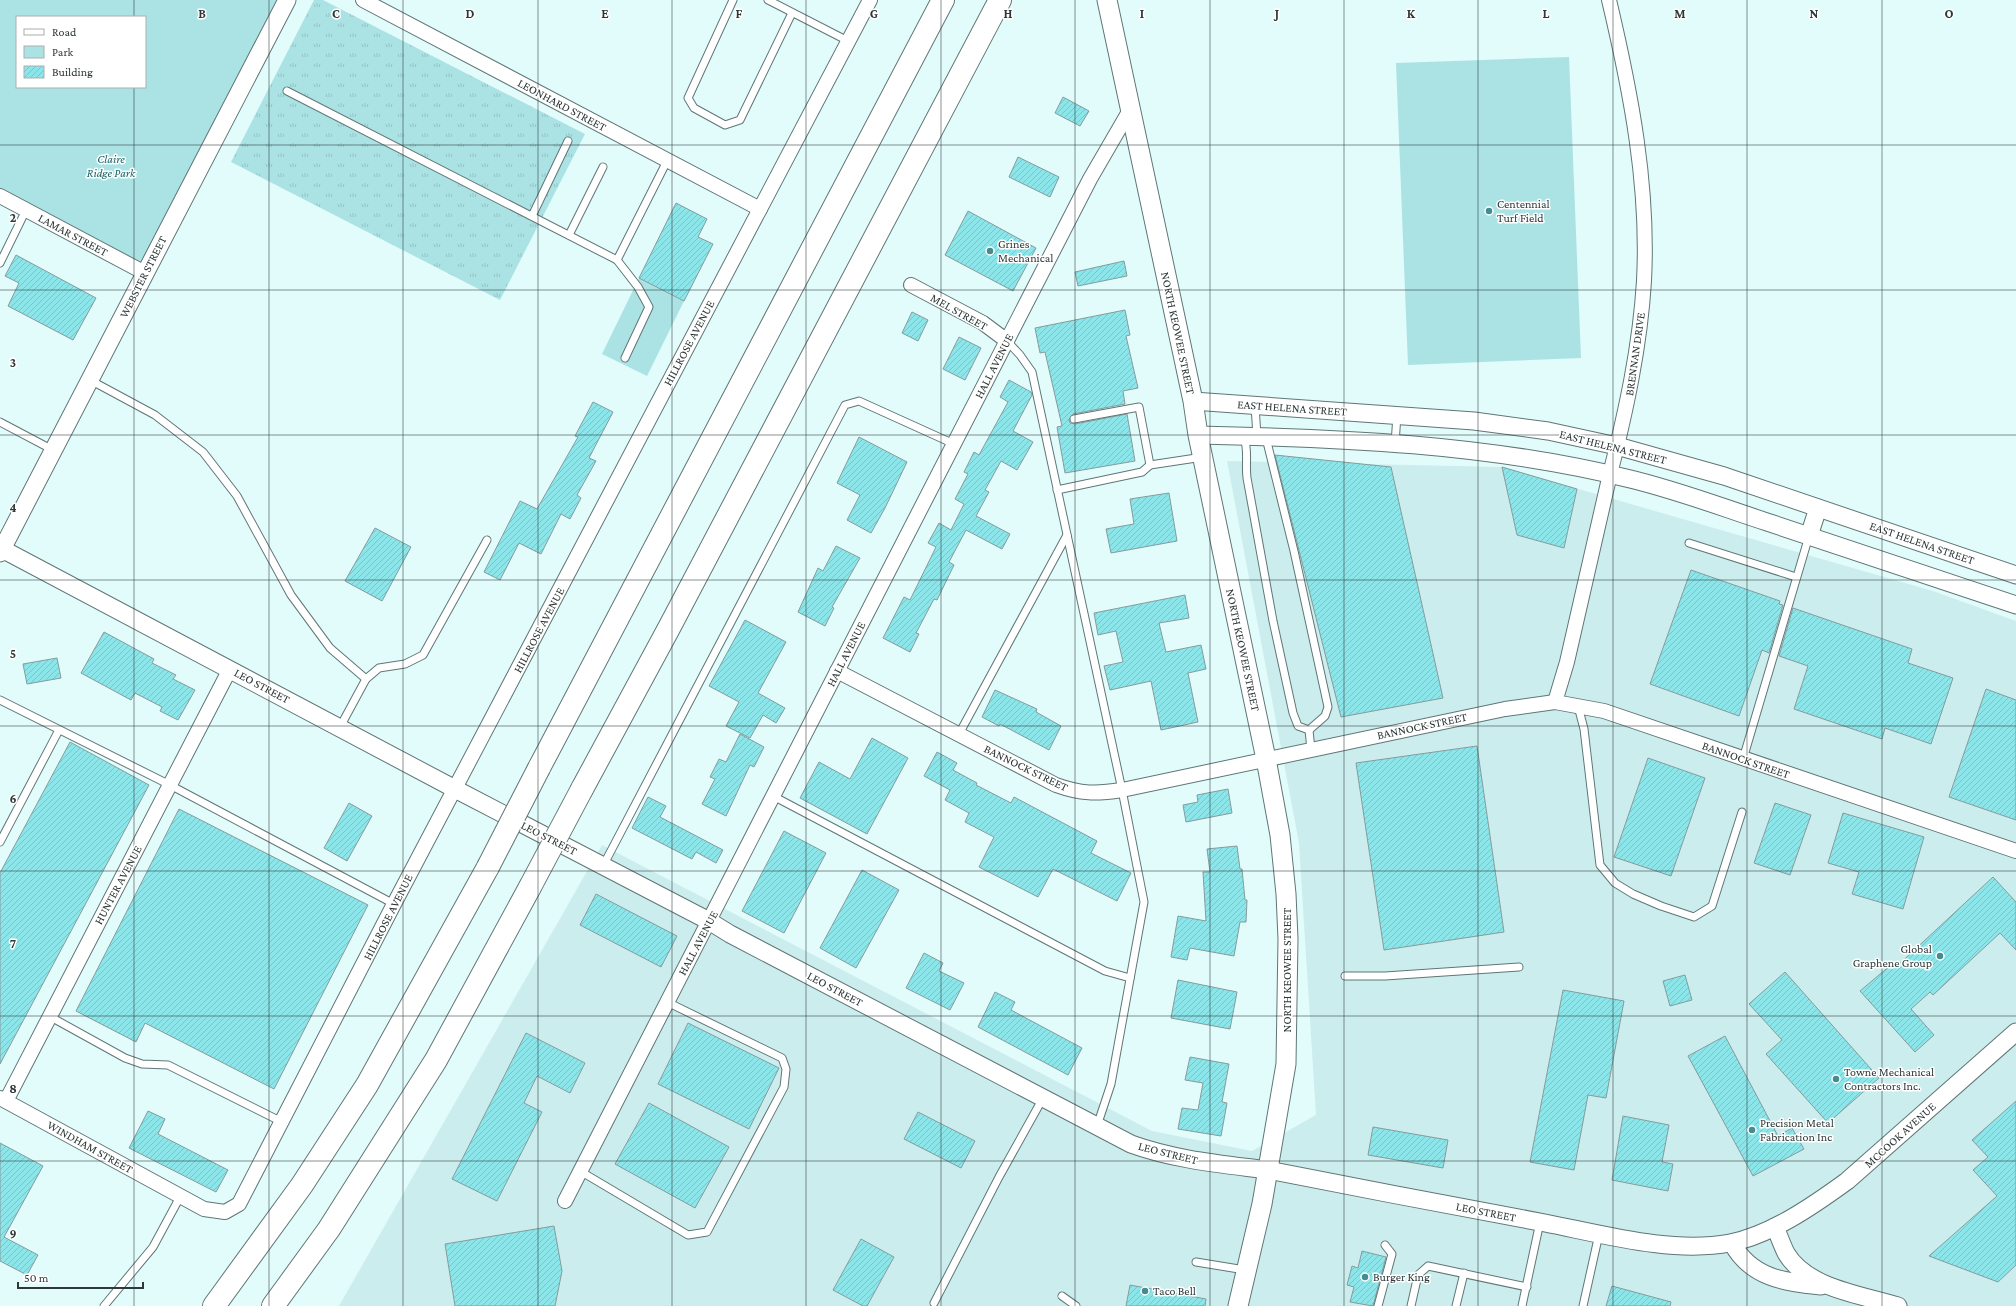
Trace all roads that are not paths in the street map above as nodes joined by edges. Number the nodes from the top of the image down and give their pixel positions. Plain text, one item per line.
1 (287, 0) edge
2 (363, 0) edge
3 (733, 0) edge
4 (768, 0) edge
5 (870, 0) edge
6 (943, 0) edge
7 (1000, 0) edge
8 (1107, 0) edge
9 (1609, 0) edge
10 (792, 13) junction
11 (848, 41) junction
12 (287, 91) dead end
13 (1130, 110) junction
14 (568, 141) dead end
15 (668, 160) junction
16 (603, 167) dead end
17 (0, 196) edge
18 (760, 209) junction
19 (26, 210) junction
20 (532, 216) junction
21 (569, 235) junction
22 (617, 260) junction
23 (0, 263) edge
24 (145, 273) junction
25 (910, 285) dead end
26 (1007, 340) junction
27 (625, 358) dead end
28 (90, 380) junction
29 (1193, 401) junction
30 (1255, 406) junction
31 (1397, 415) junction
32 (1074, 419) dead end
33 (0, 422) edge
34 (1198, 435) junction
35 (1255, 436) junction
36 (954, 444) junction
37 (1395, 444) junction
38 (1618, 446) junction
39 (54, 450) junction
40 (1203, 457) junction
41 (1150, 465) junction
42 (1610, 474) junction
43 (1057, 490) junction
44 (1818, 508) junction
45 (1067, 535) junction
46 (1809, 536) junction
47 (488, 540) dead end
48 (1689, 543) dead end
49 (1, 550) edge
50 (2016, 575) edge
51 (1796, 577) junction
52 (2016, 606) edge
53 (230, 669) junction
54 (837, 671) junction
55 (366, 679) junction
56 (0, 700) edge
57 (1555, 702) junction
58 (1578, 705) junction
59 (340, 727) junction
60 (58, 730) junction
61 (1309, 730) junction
62 (959, 734) junction
63 (1311, 750) junction
64 (1266, 759) junction
65 (1743, 759) junction
66 (170, 785) junction
67 (455, 789) junction
68 (1122, 790) junction
69 (773, 796) junction
70 (1742, 812) dead end
71 (0, 842) edge
72 (2016, 851) edge
73 (602, 866) junction
74 (394, 904) junction
75 (709, 921) junction
76 (1519, 967) dead end
77 (1345, 976) dead end
78 (1130, 978) junction
79 (667, 1002) junction
80 (49, 1016) junction
81 (2016, 1032) edge
82 (1043, 1098) junction
83 (3, 1099) edge
84 (282, 1122) junction
85 (1097, 1126) junction
86 (1268, 1170) junction
87 (580, 1171) junction
88 (180, 1197) junction
89 (565, 1201) dead end
90 (1540, 1222) junction
91 (1776, 1227) junction
92 (1600, 1233) junction
93 (1732, 1243) junction
94 (1385, 1245) dead end
95 (1196, 1262) dead end
96 (1246, 1270) junction
97 (1464, 1274) junction
98 (1527, 1287) junction
99 (1831, 1287) junction
100 (1062, 1296) dead end
101 (934, 1303) dead end
102 (1876, 1303) edge
103 (104, 1306) edge
104 (214, 1306) edge
105 (273, 1306) edge
106 (1076, 1306) edge
107 (1238, 1306) edge
108 (1378, 1306) edge
109 (1411, 1306) edge
110 (1456, 1306) edge
111 (1522, 1306) edge
112 (1583, 1306) edge
113 (1898, 1306) edge

1 - 24 street, WEBSTER STREET
2 - 15 street, LEONHARD STREET
3 - 10 lane
4 - 10 lane
5 - 11 street, HILLROSE AVENUE
6 - 104 highway, bridge
7 - 105 highway, bridge
8 - 13 main road, NORTH KEOWEE STREET
9 - 38 street, BRENNAN DRIVE
10 - 11 lane
11 - 18 street, HILLROSE AVENUE
12 - 20 lane
13 - 26 street, HALL AVENUE
13 - 29 main road, NORTH KEOWEE STREET
14 - 20 lane
15 - 18 street, LEONHARD STREET
15 - 22 lane
16 - 21 lane
17 - 19 street, LAMAR STREET
18 - 67 street, HILLROSE AVENUE
19 - 23 lane
19 - 24 street, LAMAR STREET
20 - 21 lane
21 - 22 lane
22 - 27 lane
24 - 28 street, WEBSTER STREET
25 - 26 street, MEL STREET
26 - 36 street, HALL AVENUE
26 - 43 lane
28 - 39 street, WEBSTER STREET
28 - 55 lane
29 - 30 street, EAST HELENA STREET
29 - 34 main road, NORTH KEOWEE STREET
30 - 31 street, EAST HELENA STREET
30 - 35 lane
31 - 37 lane
31 - 38 street, EAST HELENA STREET
32 - 41 lane
33 - 39 lane
34 - 35 street
34 - 40 main road, NORTH KEOWEE STREET
35 - 37 street
35 - 61 lane
35 - 61 lane
36 - 54 street, HALL AVENUE
36 - 73 lane
37 - 42 street
38 - 42 street, BRENNAN DRIVE
38 - 44 street, EAST HELENA STREET
39 - 49 street, WEBSTER STREET
40 - 41 lane
40 - 64 main road, NORTH KEOWEE STREET
41 - 43 lane
42 - 46 street
42 - 57 street, BRENNAN DRIVE
43 - 45 lane
44 - 46 street
44 - 50 street, EAST HELENA STREET
45 - 62 lane
45 - 68 lane
46 - 51 lane
46 - 52 street
47 - 55 lane
48 - 51 lane
49 - 53 street, LEO STREET
51 - 65 lane
53 - 59 street, LEO STREET
53 - 66 street, HUNTER AVENUE
54 - 62 street, BANNOCK STREET
54 - 69 street, HALL AVENUE
55 - 59 lane
56 - 60 lane
57 - 58 street, BANNOCK STREET
57 - 63 street, BANNOCK STREET
58 - 65 street, BANNOCK STREET
58 - 70 lane
59 - 67 street, LEO STREET
60 - 66 lane
60 - 71 lane
61 - 63 lane
62 - 68 street, BANNOCK STREET
63 - 64 street, BANNOCK STREET
64 - 68 street, BANNOCK STREET
64 - 86 main road, NORTH KEOWEE STREET
65 - 72 street, BANNOCK STREET
66 - 74 lane
66 - 80 street, HUNTER AVENUE
67 - 73 street, LEO STREET
67 - 74 street, HILLROSE AVENUE
68 - 78 lane
69 - 75 street, HALL AVENUE
69 - 78 lane
73 - 75 street, LEO STREET
74 - 84 street, HILLROSE AVENUE
75 - 79 street, HALL AVENUE
75 - 82 street, LEO STREET
76 - 77 lane
78 - 85 lane
79 - 87 street, HALL AVENUE
79 - 87 lane
80 - 83 street, HUNTER AVENUE
80 - 84 lane
81 - 91 street, MCCOOK AVENUE
82 - 85 street, LEO STREET
82 - 101 lane
83 - 88 street, WINDHAM STREET
84 - 88 street, HILLROSE AVENUE
85 - 86 street, LEO STREET
86 - 90 street, LEO STREET
86 - 96 main road, NORTH KEOWEE STREET
87 - 89 street, HALL AVENUE
88 - 103 lane
90 - 92 street, LEO STREET
90 - 98 lane
91 - 93 street, LEO STREET
91 - 99 street
92 - 93 street, LEO STREET
92 - 112 lane
93 - 99 street
94 - 108 lane
95 - 96 lane
96 - 107 main road, NORTH KEOWEE STREET
97 - 98 lane
97 - 109 lane
97 - 110 lane
98 - 111 lane
99 - 102 street
100 - 106 lane
102 - 113 street

